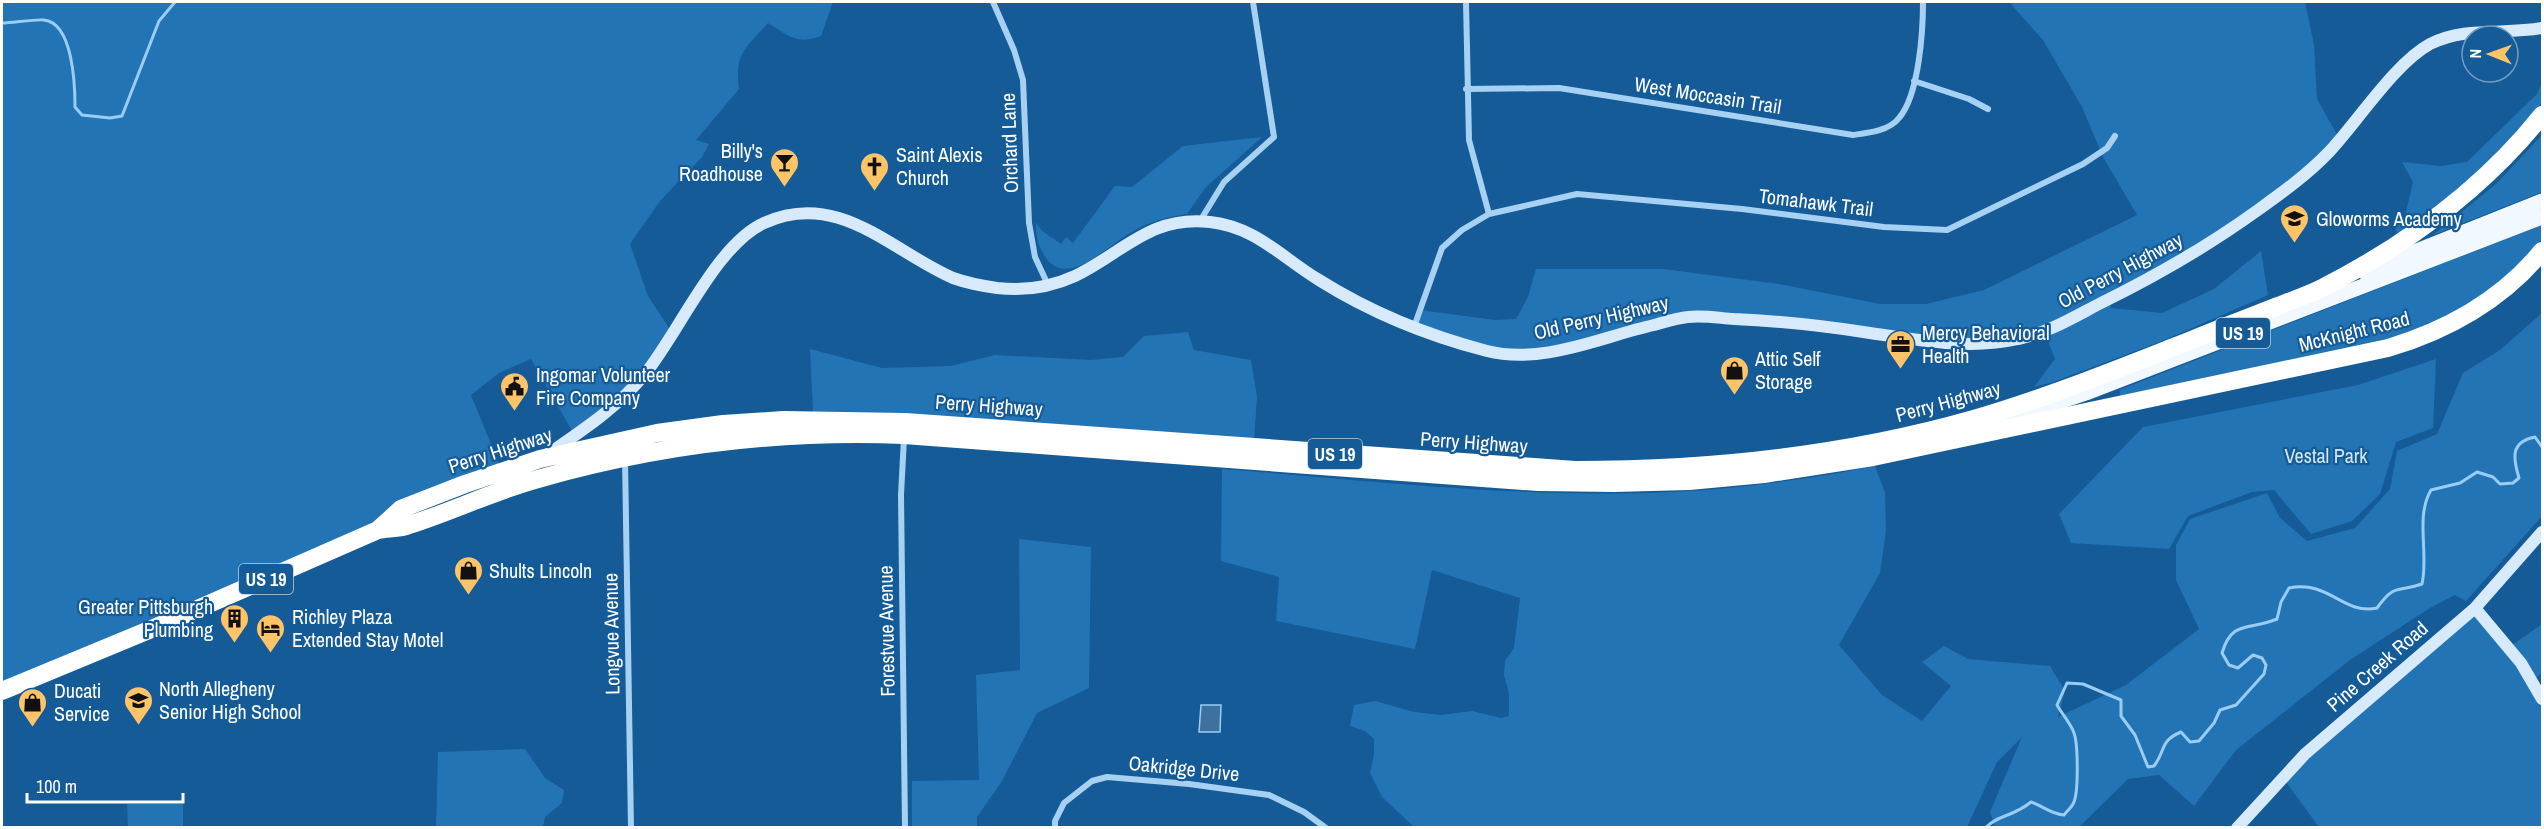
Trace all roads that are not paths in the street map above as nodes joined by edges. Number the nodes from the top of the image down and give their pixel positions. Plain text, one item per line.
1 (993, 2) edge
2 (1253, 2) edge
3 (1466, 2) edge
4 (1923, 2) edge
5 (2542, 28) edge
6 (1914, 81) junction
7 (1466, 89) junction
8 (1988, 109) dead end
9 (2542, 116) edge
10 (2115, 136) dead end
11 (2542, 201) edge
12 (1489, 214) junction
13 (2542, 217) edge
14 (1200, 221) junction
15 (2542, 251) edge
16 (1048, 285) junction
17 (2321, 289) junction
18 (1414, 327) junction
19 (904, 435) junction
20 (625, 440) junction
21 (1940, 442) junction
22 (625, 458) junction
23 (540, 459) junction
24 (536, 479) junction
25 (378, 530) junction
26 (2542, 532) edge
27 (2475, 608) junction
28 (2, 691) edge
29 (2542, 699) edge
30 (631, 828) edge
31 (905, 828) edge
32 (1055, 828) edge
33 (1326, 828) edge
34 (2237, 828) edge

1 - 16 street, Orchard Lane
2 - 14 street
3 - 7 street
4 - 6 street, West Moccasin Trail
5 - 18 street, Old Perry Highway
6 - 7 street, West Moccasin Trail
6 - 8 street
7 - 12 street
9 - 17 highway
10 - 12 street, Tomahawk Trail
11 - 17 main road, Perry Highway / US 19
12 - 18 street, Tomahawk Trail
13 - 21 main road, Perry Highway / US 19
14 - 16 street, Old Perry Highway
14 - 18 street, Old Perry Highway
15 - 21 highway, McKnight Road
16 - 23 street, Old Perry Highway
17 - 20 highway, Perry Highway / US 19
19 - 21 highway, Perry Highway / US 19
19 - 22 highway, Perry Highway / US 19
19 - 31 street, Forestvue Avenue
20 - 22 street, Longvue Avenue
20 - 23 highway, Perry Highway / US 19
22 - 24 highway, Perry Highway / US 19
22 - 30 street, Longvue Avenue
23 - 24 street
23 - 25 highway, Perry Highway / US 19
24 - 25 highway, Perry Highway / US 19
25 - 28 highway, Perry Highway / US 19
26 - 27 street, Pine Creek Road
27 - 29 street
27 - 34 street, Pine Creek Road
32 - 33 street, Oakridge Drive

